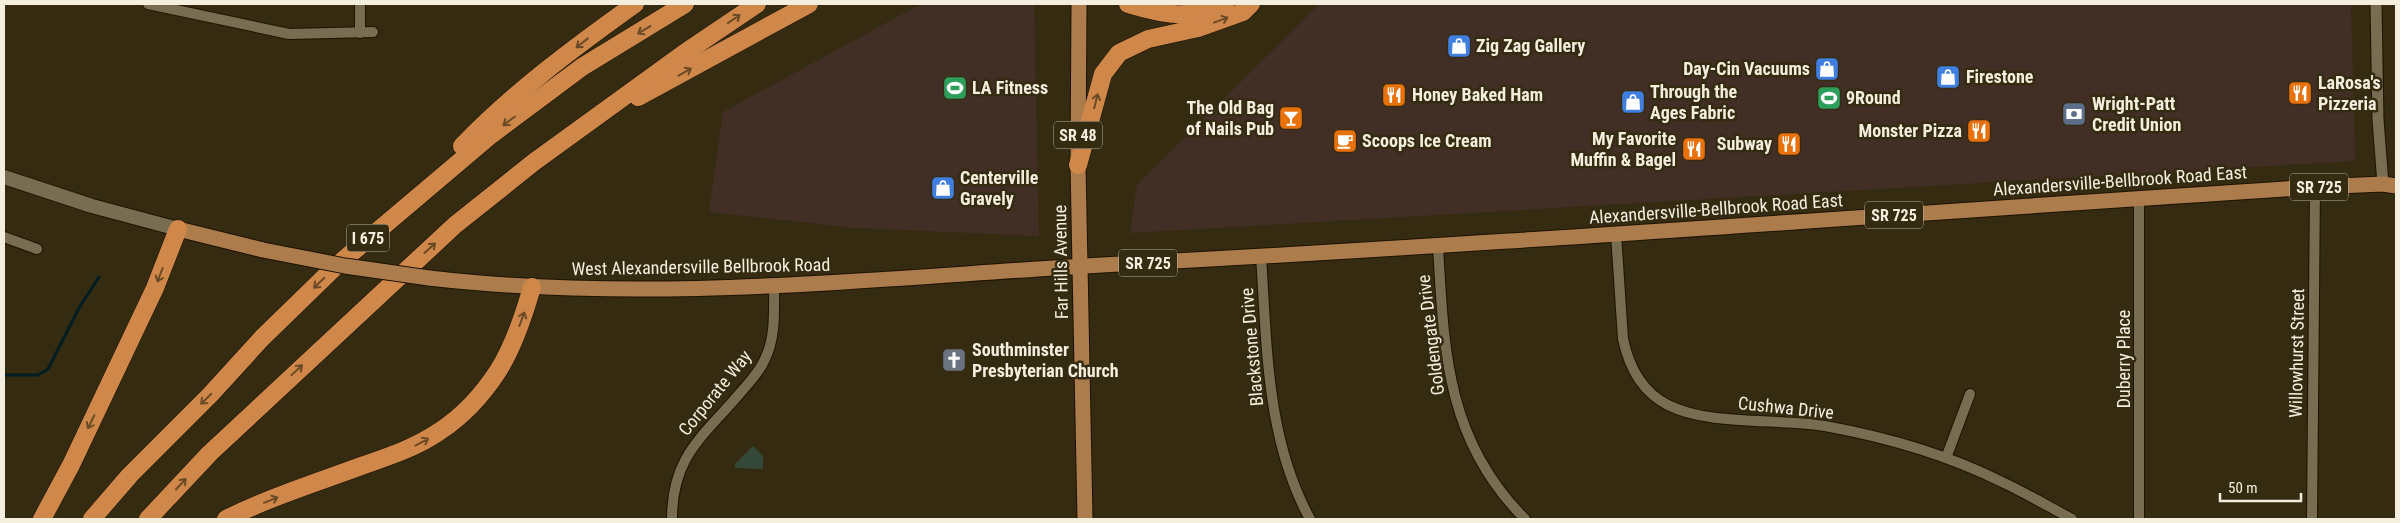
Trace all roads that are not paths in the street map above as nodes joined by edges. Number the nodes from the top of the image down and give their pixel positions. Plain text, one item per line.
1 (148, 4) edge
2 (360, 4) edge
3 (635, 4) edge
4 (685, 4) edge
5 (757, 4) edge
6 (809, 4) edge
7 (1079, 4) edge
8 (1128, 4) edge
9 (1225, 4) edge
10 (1251, 4) edge
11 (2376, 4) edge
12 (373, 32) dead end
13 (360, 33) junction
14 (581, 129) junction
15 (1078, 165) junction
16 (4, 177) edge
17 (2392, 183) edge
18 (2315, 187) junction
19 (2139, 198) junction
20 (397, 214) junction
21 (178, 229) junction
22 (1616, 234) junction
23 (4, 237) edge
24 (1438, 246) junction
25 (37, 249) dead end
26 (1261, 256) junction
27 (1081, 267) junction
28 (774, 285) junction
29 (532, 287) junction
30 (1970, 394) dead end
31 (1946, 458) junction
32 (42, 519) edge
33 (92, 519) edge
34 (148, 519) edge
35 (226, 519) edge
36 (672, 519) edge
37 (1085, 519) edge
38 (1310, 519) edge
39 (1525, 519) edge
40 (2072, 519) edge
41 (2139, 519) edge
42 (2312, 519) edge

1 - 13 street
2 - 13 street
3 -> 20 highway
4 -> 20 highway, I 675
14 -> 5 highway, I 675
14 -> 6 highway
7 - 15 main road, Far Hills Avenue / SR 48
8 - 9 highway
15 -> 10 highway
11 - 17 street
12 - 13 street
34 -> 14 highway, I 675
15 - 27 main road, Far Hills Avenue / SR 48
16 - 21 main road, West Alexandersville Bellbrook Road
17 - 18 main road, Alexandersville-Bellbrook Road East / SR 725
18 - 19 main road, Alexandersville-Bellbrook Road East / SR 725
18 - 42 street, Willowhurst Street
19 - 22 main road, Alexandersville-Bellbrook Road East / SR 725
19 - 41 street, Duberry Place
20 -> 33 highway, I 675
21 - 29 main road, West Alexandersville Bellbrook Road, bridge
21 -> 32 highway
22 - 24 main road, Alexandersville-Bellbrook Road East / SR 725
22 - 31 street, Cushwa Drive
23 - 25 street
24 - 26 main road, Alexandersville-Bellbrook Road East / SR 725
24 - 39 street, Goldengate Drive
26 - 27 main road, Alexandersville-Bellbrook Road East / SR 725
26 - 38 street, Blackstone Drive
27 - 28 main road, West Alexandersville Bellbrook Road
27 - 37 main road, Far Hills Avenue / SR 48
28 - 29 main road, West Alexandersville Bellbrook Road
28 - 36 street, Corporate Way
35 -> 29 highway
30 - 31 street
31 - 40 street, Cushwa Drive

